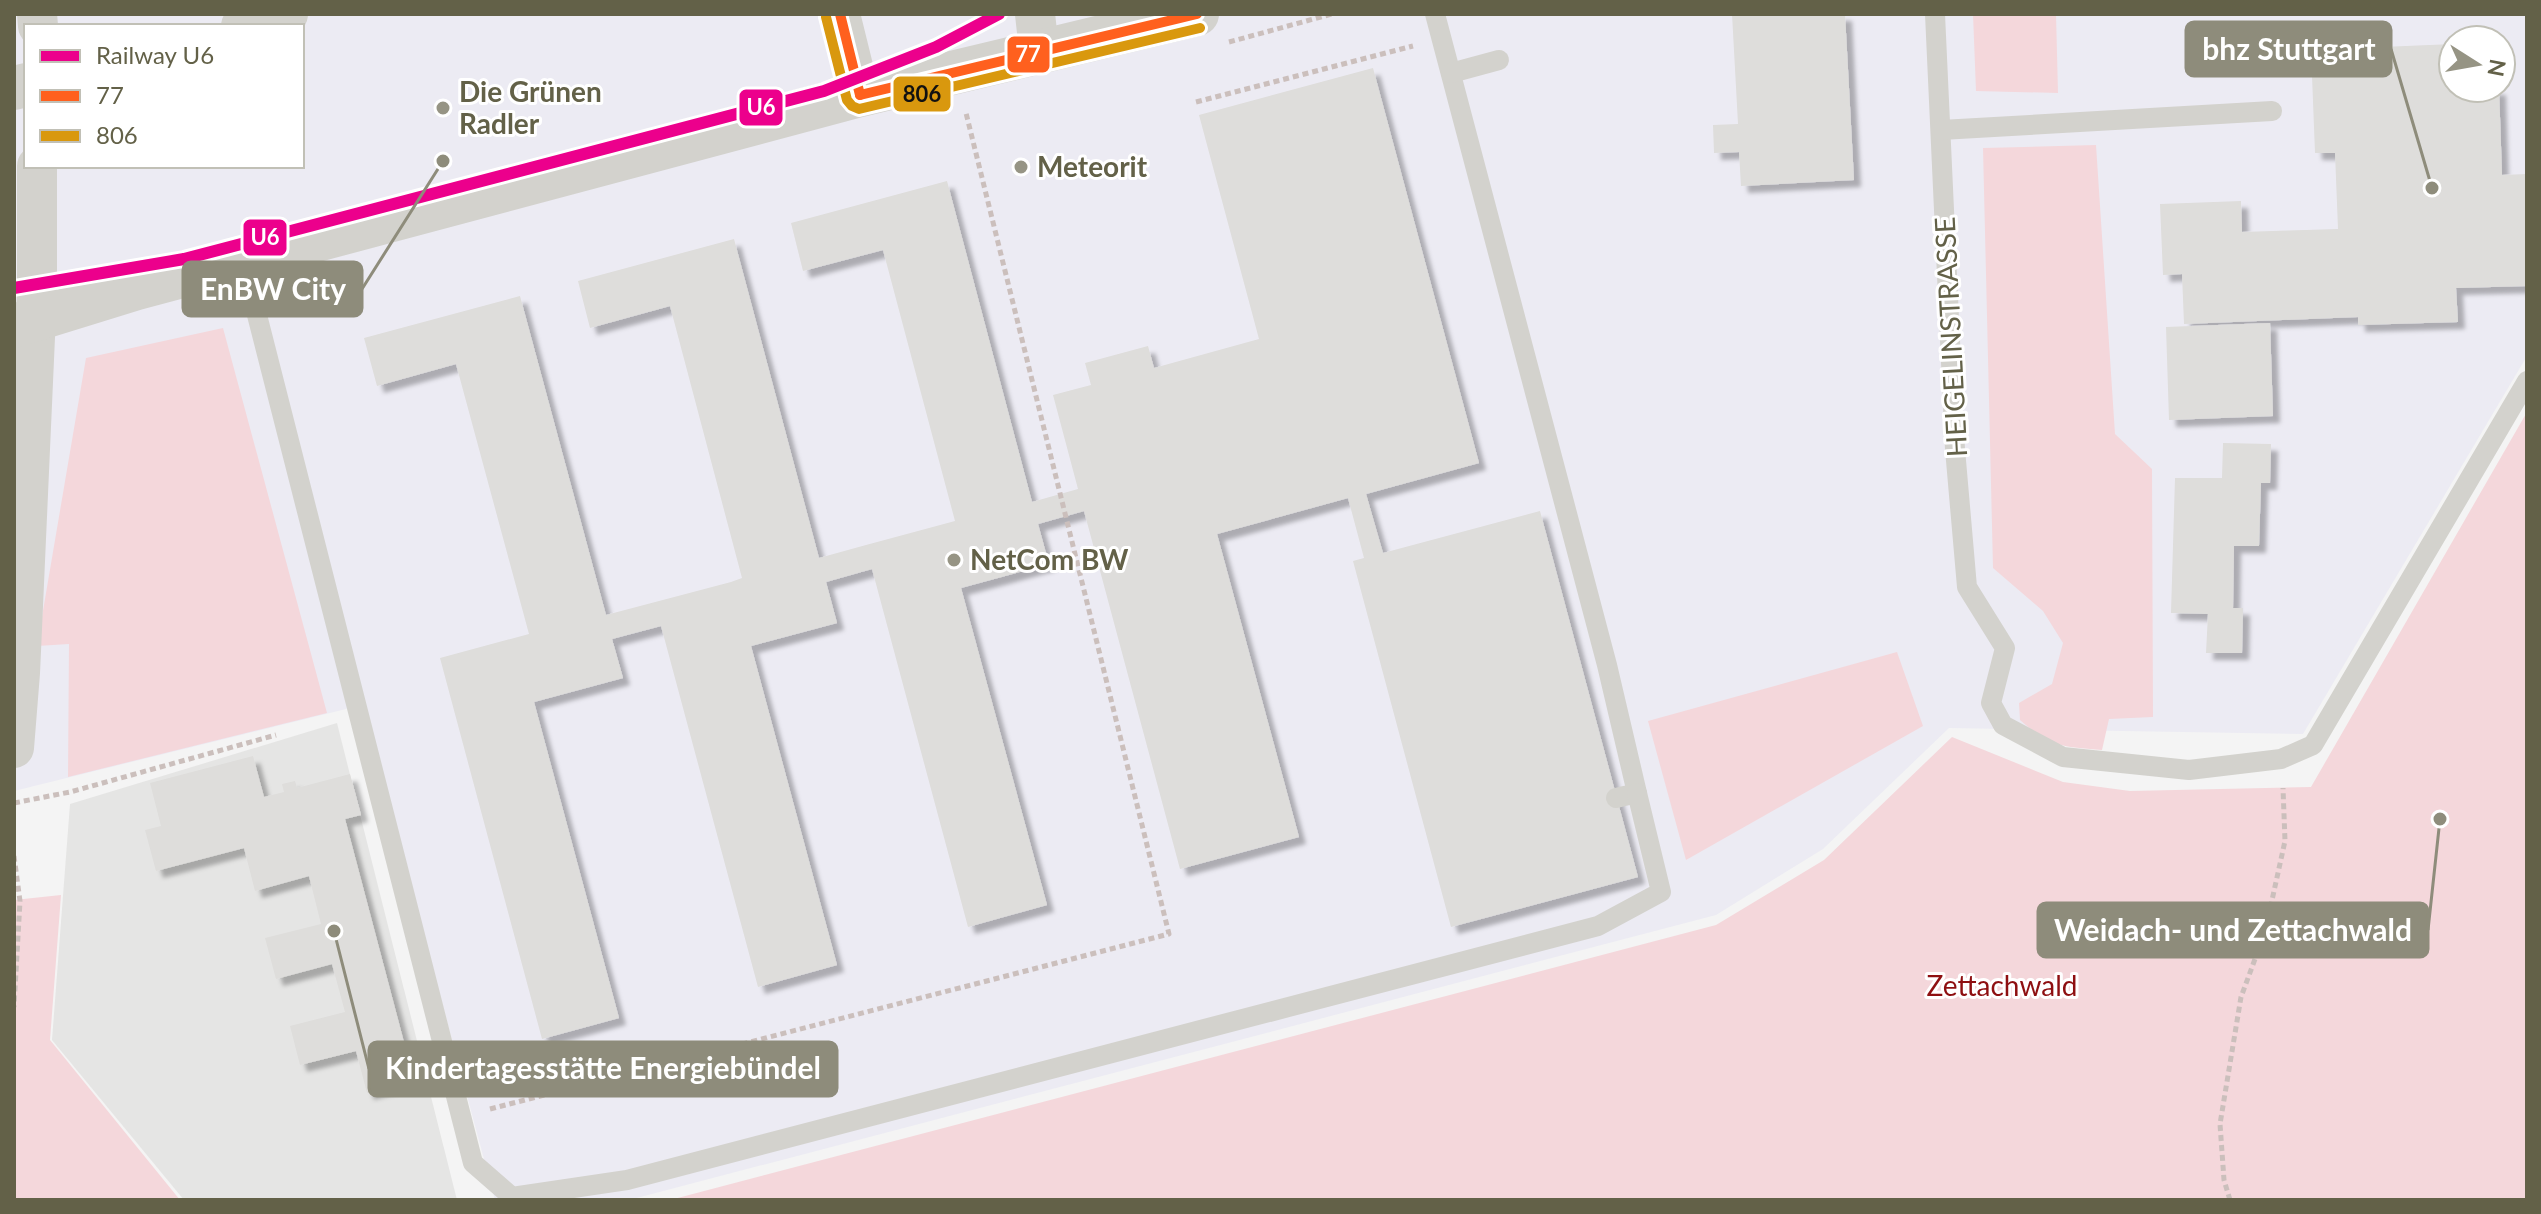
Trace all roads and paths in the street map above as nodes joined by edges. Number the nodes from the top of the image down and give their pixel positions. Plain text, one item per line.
1 (286, 14) edge
2 (840, 14) edge
3 (1197, 14) edge
4 (1435, 14) edge
5 (1935, 14) edge
6 (250, 24) edge
7 (1056, 30) edge
8 (1441, 39) junction
9 (1499, 60) dead end
10 (1451, 73) junction
11 (860, 95) junction
12 (1196, 102) dead end
13 (2272, 111) dead end
14 (966, 113) dead end
15 (1941, 130) junction
16 (37, 168) edge
17 (243, 260) junction
18 (25, 323) edge
19 (2527, 381) edge
20 (276, 735) dead end
21 (14, 748) edge
22 (2281, 759) junction
23 (1637, 793) junction
24 (1616, 798) dead end
25 (14, 803) edge
26 (14, 856) edge
27 (14, 1007) edge
28 (461, 1117) junction
29 (2230, 1200) edge

1 - 6 street
2 - 11 street
3 - 7 street
4 - 8 lane
5 - 15 lane, HEIGELINSTRASSE
7 - 11 street
8 - 10 lane
8 - 12 path
9 - 10 lane
10 - 23 lane
11 - 17 street
13 - 15 lane
14 - 28 path
15 - 22 lane, HEIGELINSTRASSE
16 - 18 street
17 - 18 street
17 - 28 lane
18 - 21 street
19 - 22 lane
20 - 25 path
22 - 29 path
23 - 24 lane
23 - 28 lane
26 - 27 path

